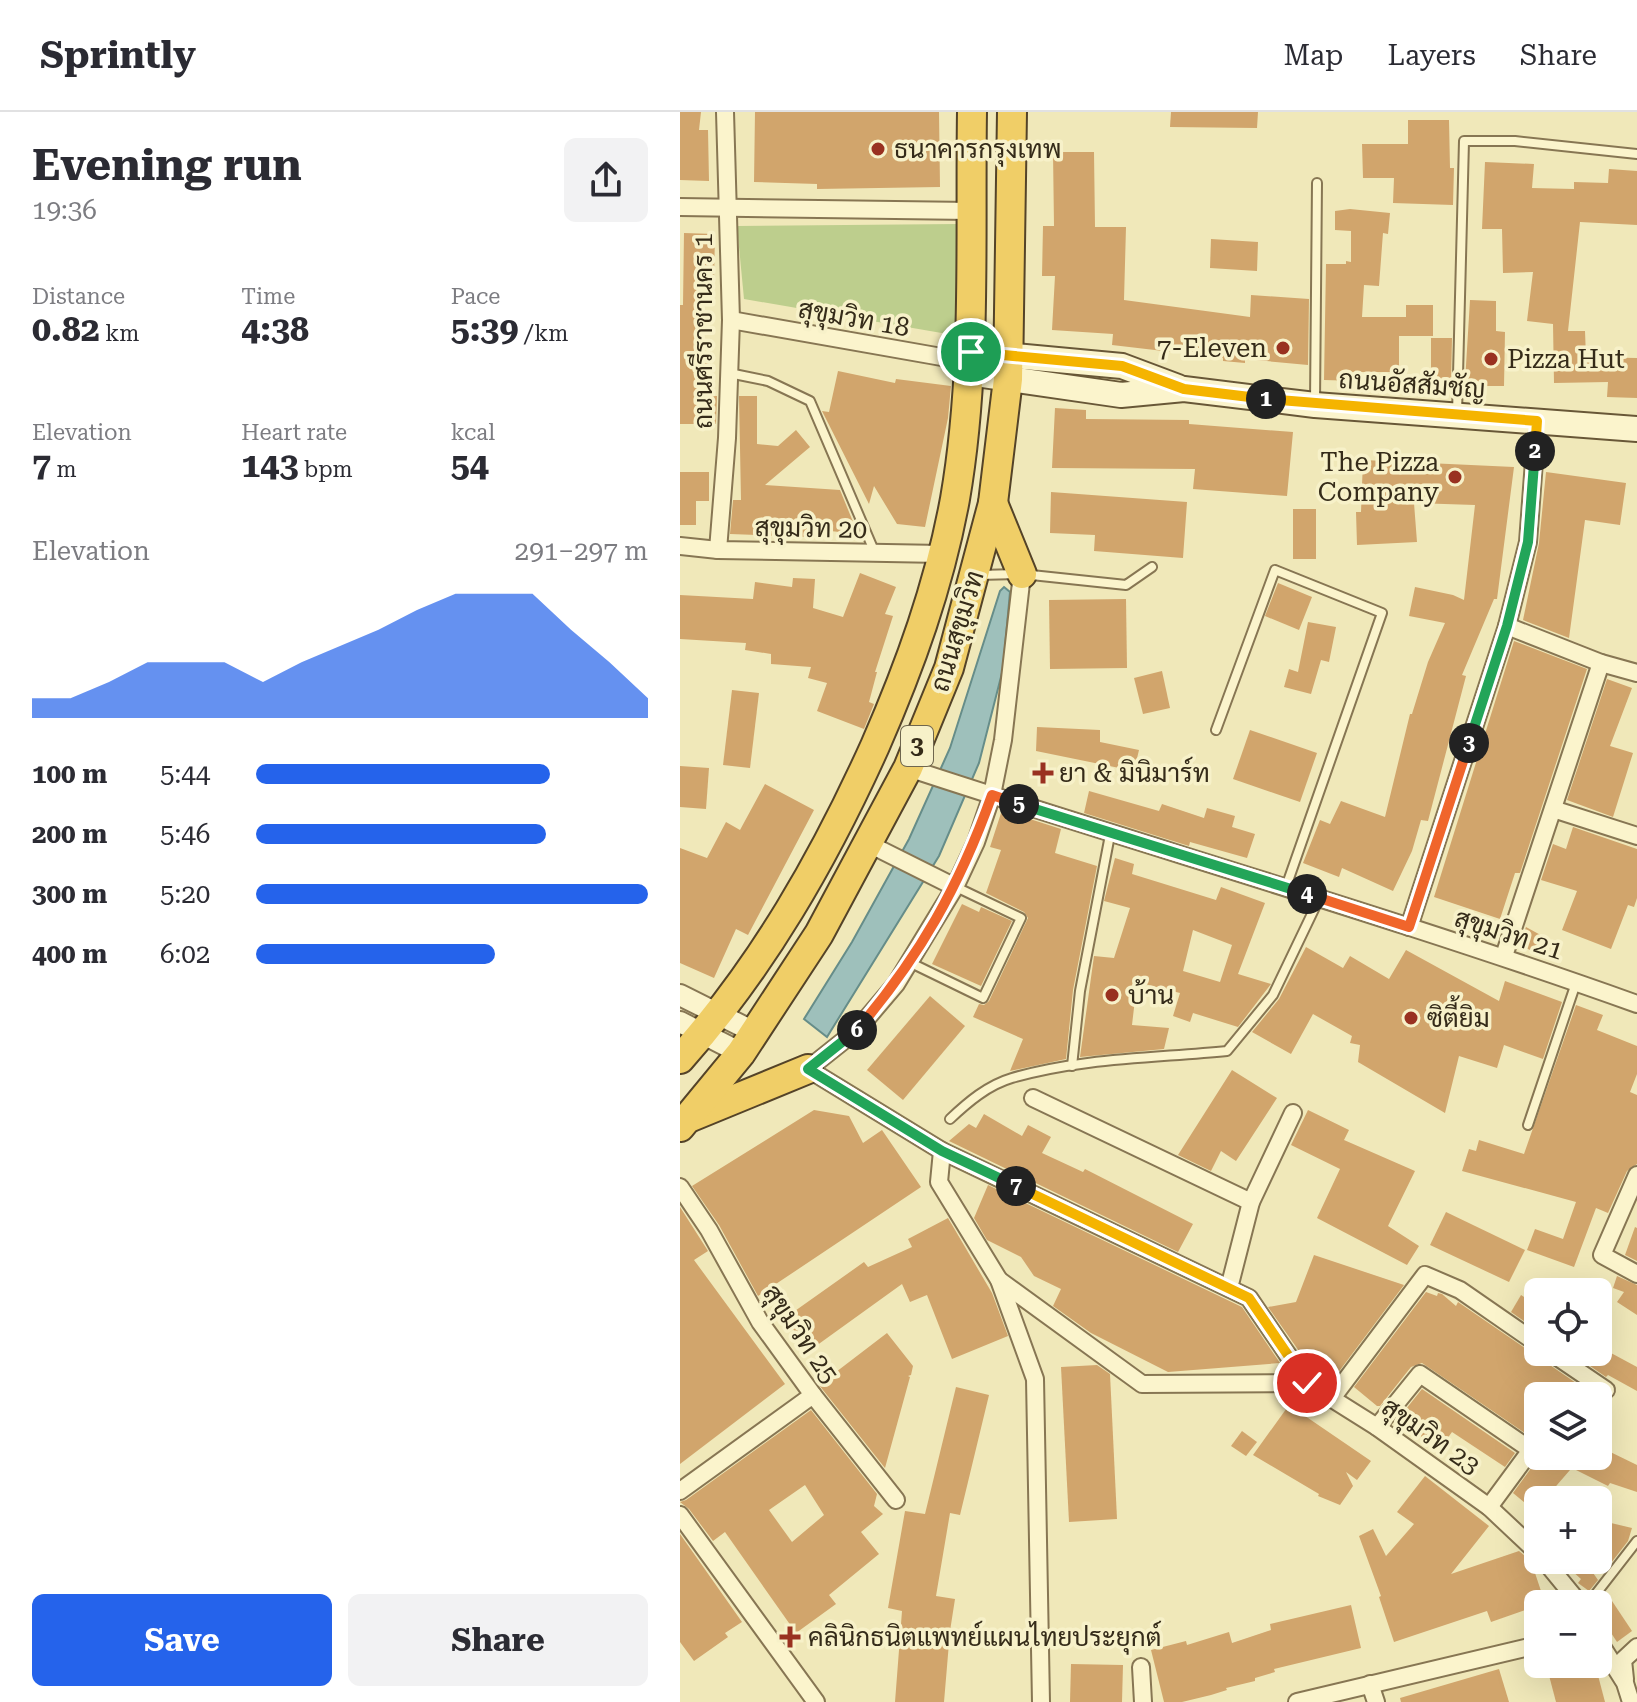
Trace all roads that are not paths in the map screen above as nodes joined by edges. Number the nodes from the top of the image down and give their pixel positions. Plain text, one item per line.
1 (725, 112) edge
2 (972, 112) edge
3 (1012, 112) edge
4 (1637, 154) edge
5 (1317, 183) dead end
6 (680, 207) edge
7 (728, 208) junction
8 (971, 211) junction
9 (731, 320) junction
10 (970, 362) junction
11 (1008, 367) junction
12 (729, 373) junction
13 (1315, 405) junction
14 (1457, 415) junction
15 (1537, 421) junction
16 (1637, 429) edge
17 (993, 503) junction
18 (680, 546) edge
19 (718, 550) junction
20 (876, 554) junction
21 (942, 554) junction
22 (1152, 567) dead end
23 (1022, 574) junction
24 (975, 575) junction
25 (1507, 626) junction
26 (1601, 663) junction
27 (1637, 673) edge
28 (1216, 730) dead end
29 (922, 772) junction
30 (992, 795) junction
31 (1553, 809) junction
32 (1110, 835) junction
33 (1637, 836) edge
34 (881, 850) junction
35 (955, 887) junction
36 (1286, 887) junction
37 (1320, 898) junction
38 (1409, 927) junction
39 (1504, 956) junction
40 (909, 962) junction
41 (1577, 982) junction
42 (680, 995) edge
43 (1637, 1004) edge
44 (701, 1023) edge
45 (747, 1042) junction
46 (680, 1059) edge
47 (1072, 1066) junction
48 (808, 1069) junction
49 (1033, 1098) dead end
50 (1293, 1113) dead end
51 (950, 1119) dead end
52 (684, 1123) edge
53 (1528, 1125) dead end
54 (942, 1151) junction
55 (1637, 1175) edge
56 (680, 1187) edge
57 (1251, 1202) junction
58 (1637, 1274) edge
59 (999, 1280) junction
60 (1229, 1288) junction
61 (1524, 1334) edge
62 (1571, 1366) edge
63 (1594, 1382) edge
64 (1307, 1383) junction
65 (813, 1395) junction
66 (1333, 1397) junction
67 (1377, 1427) junction
68 (680, 1491) edge
69 (896, 1500) dead end
70 (1489, 1507) junction
71 (680, 1515) edge
72 (1524, 1540) edge
73 (1637, 1541) edge
74 (1555, 1574) edge
75 (1569, 1590) edge
76 (1599, 1590) edge
77 (1637, 1647) edge
78 (1524, 1648) edge
79 (1612, 1662) edge
80 (1630, 1663) edge
81 (1141, 1667) dead end
82 (1625, 1683) junction
83 (1370, 1684) junction
84 (816, 1702) edge
85 (1041, 1702) edge
86 (1143, 1702) edge
87 (1297, 1702) edge
88 (1376, 1702) edge
89 (1631, 1702) edge

1 - 7 street
2 - 8 highway, ถนนสุขุมวิท / 3
3 - 11 highway, ถนนสุขุมวิท / 3
4 - 14 lane
5 - 13 lane
6 - 7 street, ถนนศรีราชานคร 1
7 - 8 street, ถนนศรีราชานคร 1
7 - 9 street, ถนนศรีราชานคร 1
8 - 10 highway, ถนนสุขุมวิท / 3
9 - 10 street, สุขุมวิท 18
9 - 12 street, ถนนศรีราชานคร 1
10 - 11 main road, ถนนอัสสัมชัญ
10 - 21 highway, ถนนสุขุมวิท / 3
11 - 13 main road, ถนนอัสสัมชัญ
11 - 17 highway, ถนนสุขุมวิท / 3
12 - 19 street, ถนนศรีราชานคร 1
12 - 20 lane
13 - 14 main road, ถนนอัสสัมชัญ
14 - 15 main road, ถนนอัสสัมชัญ
15 - 16 main road, ถนนอัสสัมชัญ
15 - 25 street
17 - 23 highway
17 - 24 highway, ถนนสุขุมวิท / 3
18 - 19 street, สุขุมวิท 20
19 - 20 street, สุขุมวิท 20
20 - 21 street, สุขุมวิท 20
21 - 44 highway, ถนนสุขุมวิท / 3
22 - 23 lane
23 - 24 lane
23 - 30 street
24 - 29 highway, ถนนสุขุมวิท / 3
25 - 26 street
25 - 38 street
26 - 27 street
26 - 31 street
28 - 36 lane
29 - 30 street, สุขุมวิท 21
29 - 34 highway, ถนนสุขุมวิท / 3
30 - 32 street, สุขุมวิท 21
30 - 35 street
31 - 33 street
31 - 39 street
32 - 36 street, สุขุมวิท 21
32 - 47 lane
34 - 35 street
34 - 45 highway, ถนนสุขุมวิท / 3
35 - 40 street
35 - 40 lane
36 - 37 street, สุขุมวิท 21
37 - 38 street, สุขุมวิท 21
37 - 47 lane
38 - 39 street, สุขุมวิท 21
39 - 41 street, สุขุมวิท 21
40 - 48 street
41 - 43 street, สุขุมวิท 21
41 - 53 lane
42 - 44 street
44 - 45 street
44 - 46 highway, ถนนสุขุมวิท / 3
45 - 52 highway, ถนนสุขุมวิท / 3
47 - 51 lane
48 - 52 highway
48 - 54 street, สุขุมวิท 23
49 - 57 street
50 - 57 street
54 - 59 street
54 - 60 street, สุขุมวิท 23
55 - 58 street
56 - 65 street, สุขุมวิท 25
57 - 60 street
59 - 64 street
59 - 85 street
60 - 64 street, สุขุมวิท 23
61 - 66 street
62 - 63 street
64 - 66 street, สุขุมวิท 23
65 - 68 street
65 - 69 street, สุขุมวิท 25
66 - 67 street, สุขุมวิท 23
67 - 70 street, สุขุมวิท 23
67 - 70 street
70 - 72 street, สุขุมวิท 23
71 - 84 street
73 - 76 lane
74 - 75 street
77 - 80 street
78 - 83 street
79 - 82 street
80 - 82 street
81 - 86 street
82 - 89 street
83 - 87 street
83 - 88 street

